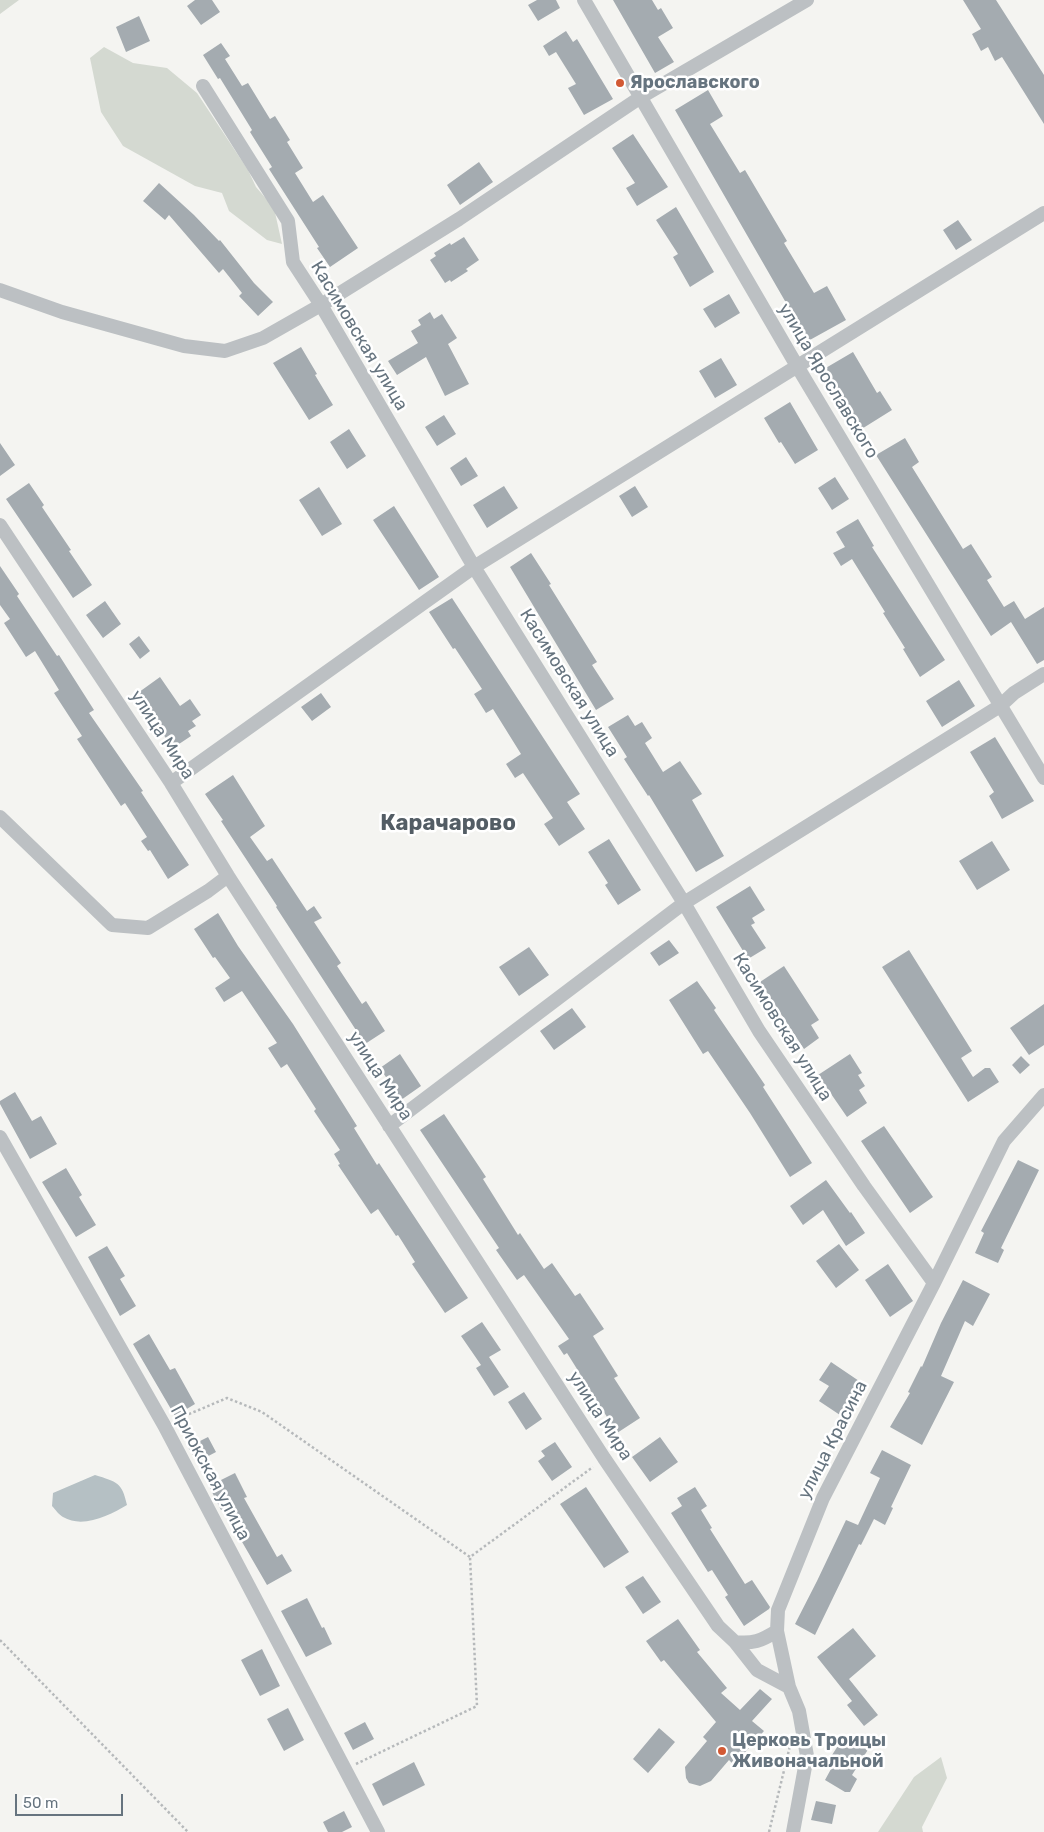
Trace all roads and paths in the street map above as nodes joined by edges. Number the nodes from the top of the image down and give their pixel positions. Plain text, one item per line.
1 (584, 0) edge
2 (807, 0) edge
3 (203, 86) dead end
4 (641, 96) junction
5 (1044, 213) edge
6 (0, 290) edge
7 (321, 306) junction
8 (797, 366) junction
9 (0, 526) edge
10 (474, 567) junction
11 (1044, 674) edge
12 (1000, 706) junction
13 (1044, 778) edge
14 (171, 783) junction
15 (0, 817) edge
16 (228, 876) junction
17 (684, 902) junction
18 (1044, 1095) edge
19 (389, 1126) junction
20 (0, 1137) edge
21 (934, 1284) junction
22 (164, 1425) junction
23 (604, 1458) junction
24 (470, 1557) junction
25 (777, 1631) junction
26 (0, 1640) edge
27 (736, 1642) junction
28 (789, 1687) junction
29 (792, 1738) dead end
30 (345, 1769) junction
31 (188, 1832) edge
32 (378, 1832) edge
33 (768, 1832) edge
34 (793, 1832) edge

1 - 4 street, улица Ярославского
2 - 4 street
3 - 7 street, Касимовская улица
4 - 7 street
4 - 8 street, улица Ярославского
5 - 8 street
6 - 7 street
7 - 10 street, Касимовская улица
8 - 10 street
8 - 12 street, улица Ярославского
9 - 14 street, улица Мира
10 - 14 street
10 - 17 street, Касимовская улица
11 - 12 street
12 - 13 street, улица Ярославского
12 - 17 street
14 - 16 street, улица Мира
15 - 16 street
16 - 19 street, улица Мира
17 - 19 street
17 - 21 street, Касимовская улица
18 - 21 street, улица Красина
19 - 23 street, улица Мира
20 - 22 street, Приокская улица
21 - 25 street, улица Красина
22 - 24 path
22 - 30 street, Приокская улица
23 - 24 path
23 - 27 street, улица Мира
24 - 30 path
25 - 27 street
25 - 28 street, улица Красина
26 - 31 path
27 - 28 street, улица Мира
28 - 34 street, улица Красина
29 - 33 path
30 - 32 street, Приокская улица

